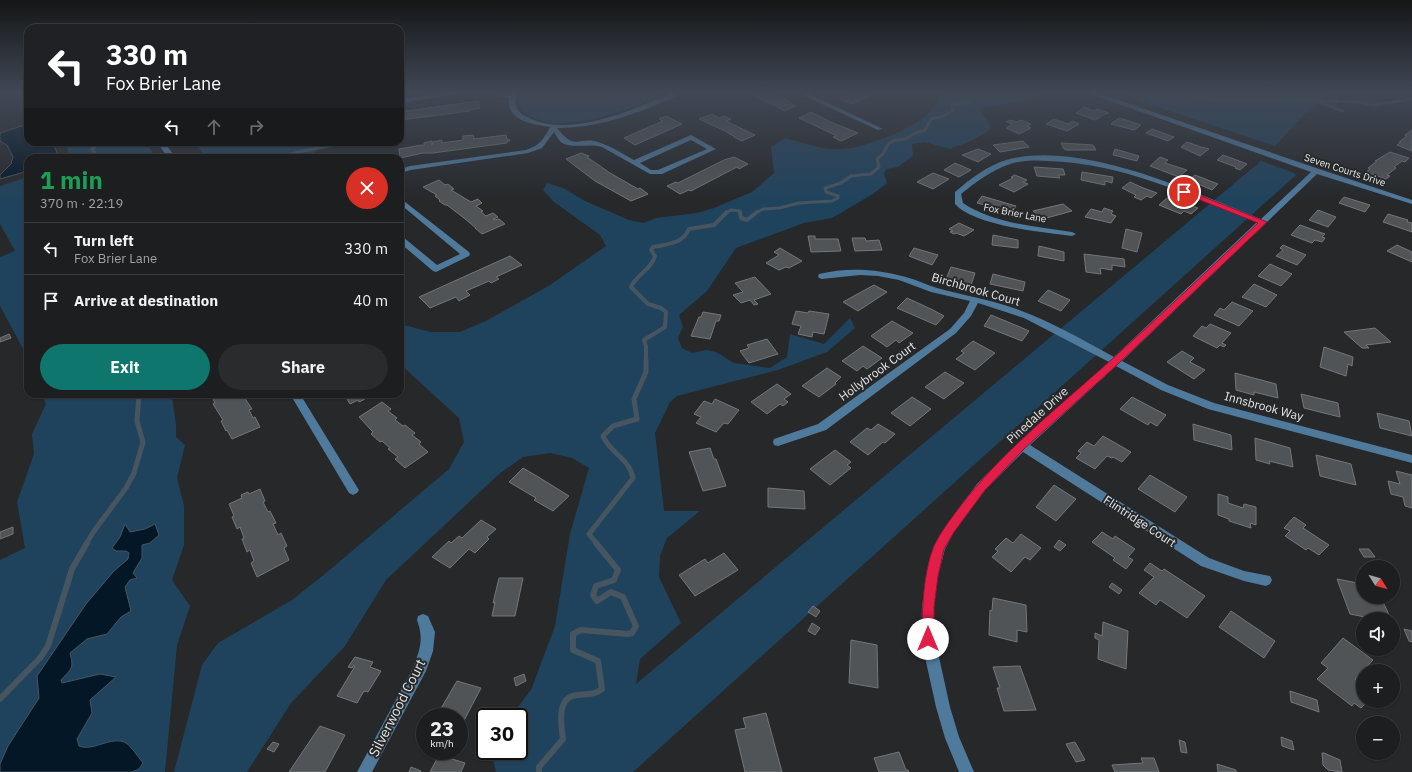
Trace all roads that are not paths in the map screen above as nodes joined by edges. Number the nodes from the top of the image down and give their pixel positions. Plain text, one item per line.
1 (552, 129) edge
2 (555, 129) edge
3 (1195, 129) edge
4 (634, 162) junction
5 (404, 170) edge
6 (1316, 171) junction
7 (1410, 199) edge
8 (404, 203) edge
9 (1263, 222) junction
10 (1072, 234) dead end
11 (404, 242) edge
12 (822, 276) dead end
13 (975, 300) junction
14 (1115, 362) junction
15 (297, 398) edge
16 (778, 442) dead end
17 (1022, 446) junction
18 (1412, 459) edge
19 (353, 490) dead end
20 (1266, 580) dead end
21 (423, 620) dead end
22 (364, 772) edge
23 (967, 772) edge

1 - 5 street
2 - 4 street
3 - 6 street, Seven Courts Drive
4 - 4 street
6 - 7 street, Seven Courts Drive
6 - 9 street, Pinedale Drive
8 - 11 street
9 - 10 street, Fox Brier Lane
9 - 14 street, Pinedale Drive
12 - 13 street, Birchbrook Court
13 - 14 street, Birchbrook Court
13 - 16 street, Hollybrook Court
14 - 17 street, Pinedale Drive
14 - 18 street, Innsbrook Way
15 - 19 street
17 - 20 street, Flintridge Court
17 - 23 street, Pinedale Drive
21 - 22 street, Silverwood Court

